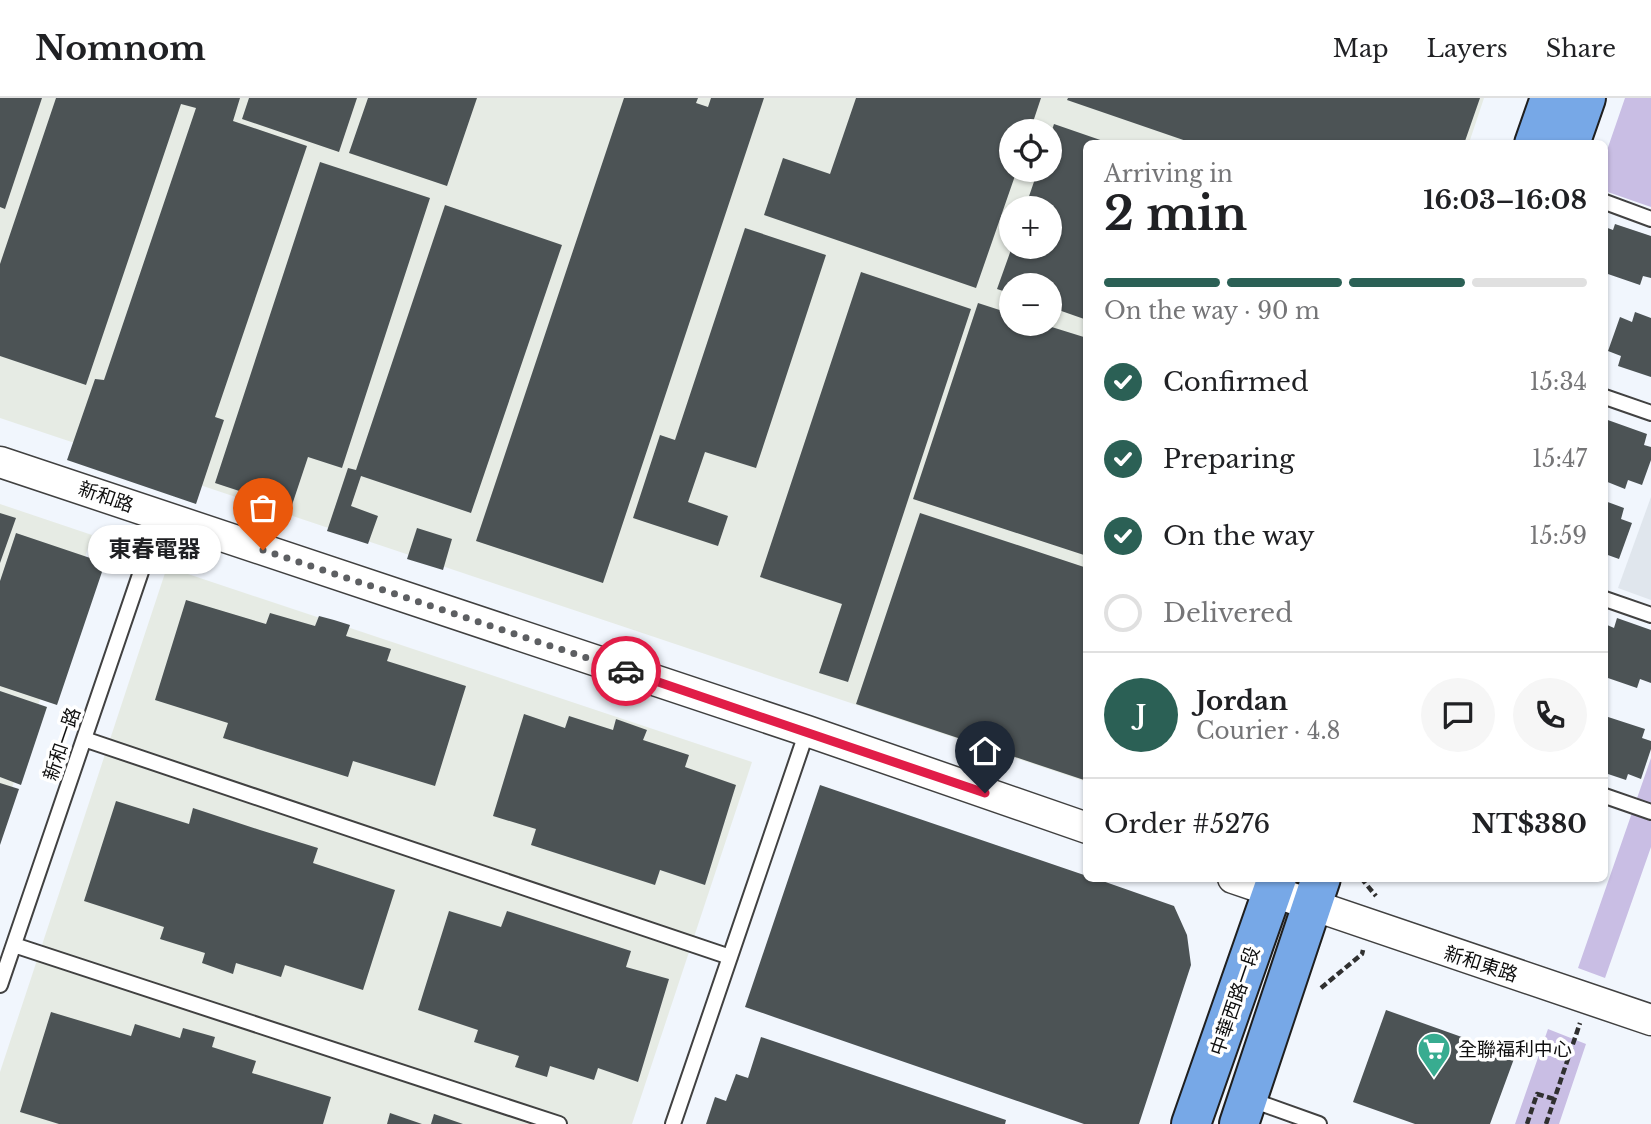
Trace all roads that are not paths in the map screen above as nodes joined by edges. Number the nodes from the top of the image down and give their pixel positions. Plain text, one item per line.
1 (1550, 98) edge
2 (1586, 98) edge
3 (1535, 140) edge
4 (1571, 140) edge
5 (1608, 203) edge
6 (1651, 219) edge
7 (1608, 398) edge
8 (1651, 413) edge
9 (0, 462) edge
10 (160, 516) junction
11 (1608, 600) edge
12 (1651, 615) edge
13 (807, 731) junction
14 (84, 739) junction
15 (1608, 797) edge
16 (1646, 810) edge
17 (1083, 827) edge
18 (1256, 882) edge
19 (1274, 885) edge
20 (1317, 892) edge
21 (14, 945) junction
22 (730, 957) junction
23 (0, 985) edge
24 (1651, 1020) edge
25 (1243, 1112) edge
26 (559, 1124) edge
27 (673, 1124) edge
28 (1192, 1124) edge
29 (1319, 1124) edge

1 - 3 main road
2 - 4 main road
5 - 6 lane
7 - 8 lane
9 - 10 street, 新和路
10 - 13 street, 新和路
10 - 14 lane, 新和一路
11 - 12 lane
13 - 17 street, 新和路
13 - 22 lane
14 - 21 lane, 新和一路
14 - 22 lane
15 - 16 lane
18 - 19 street
19 - 20 street
19 - 28 main road, 中華西路一段
20 - 24 street, 新和東路
20 - 25 main road
21 - 23 lane, 新和一路
21 - 26 lane
22 - 27 lane
25 - 29 lane

